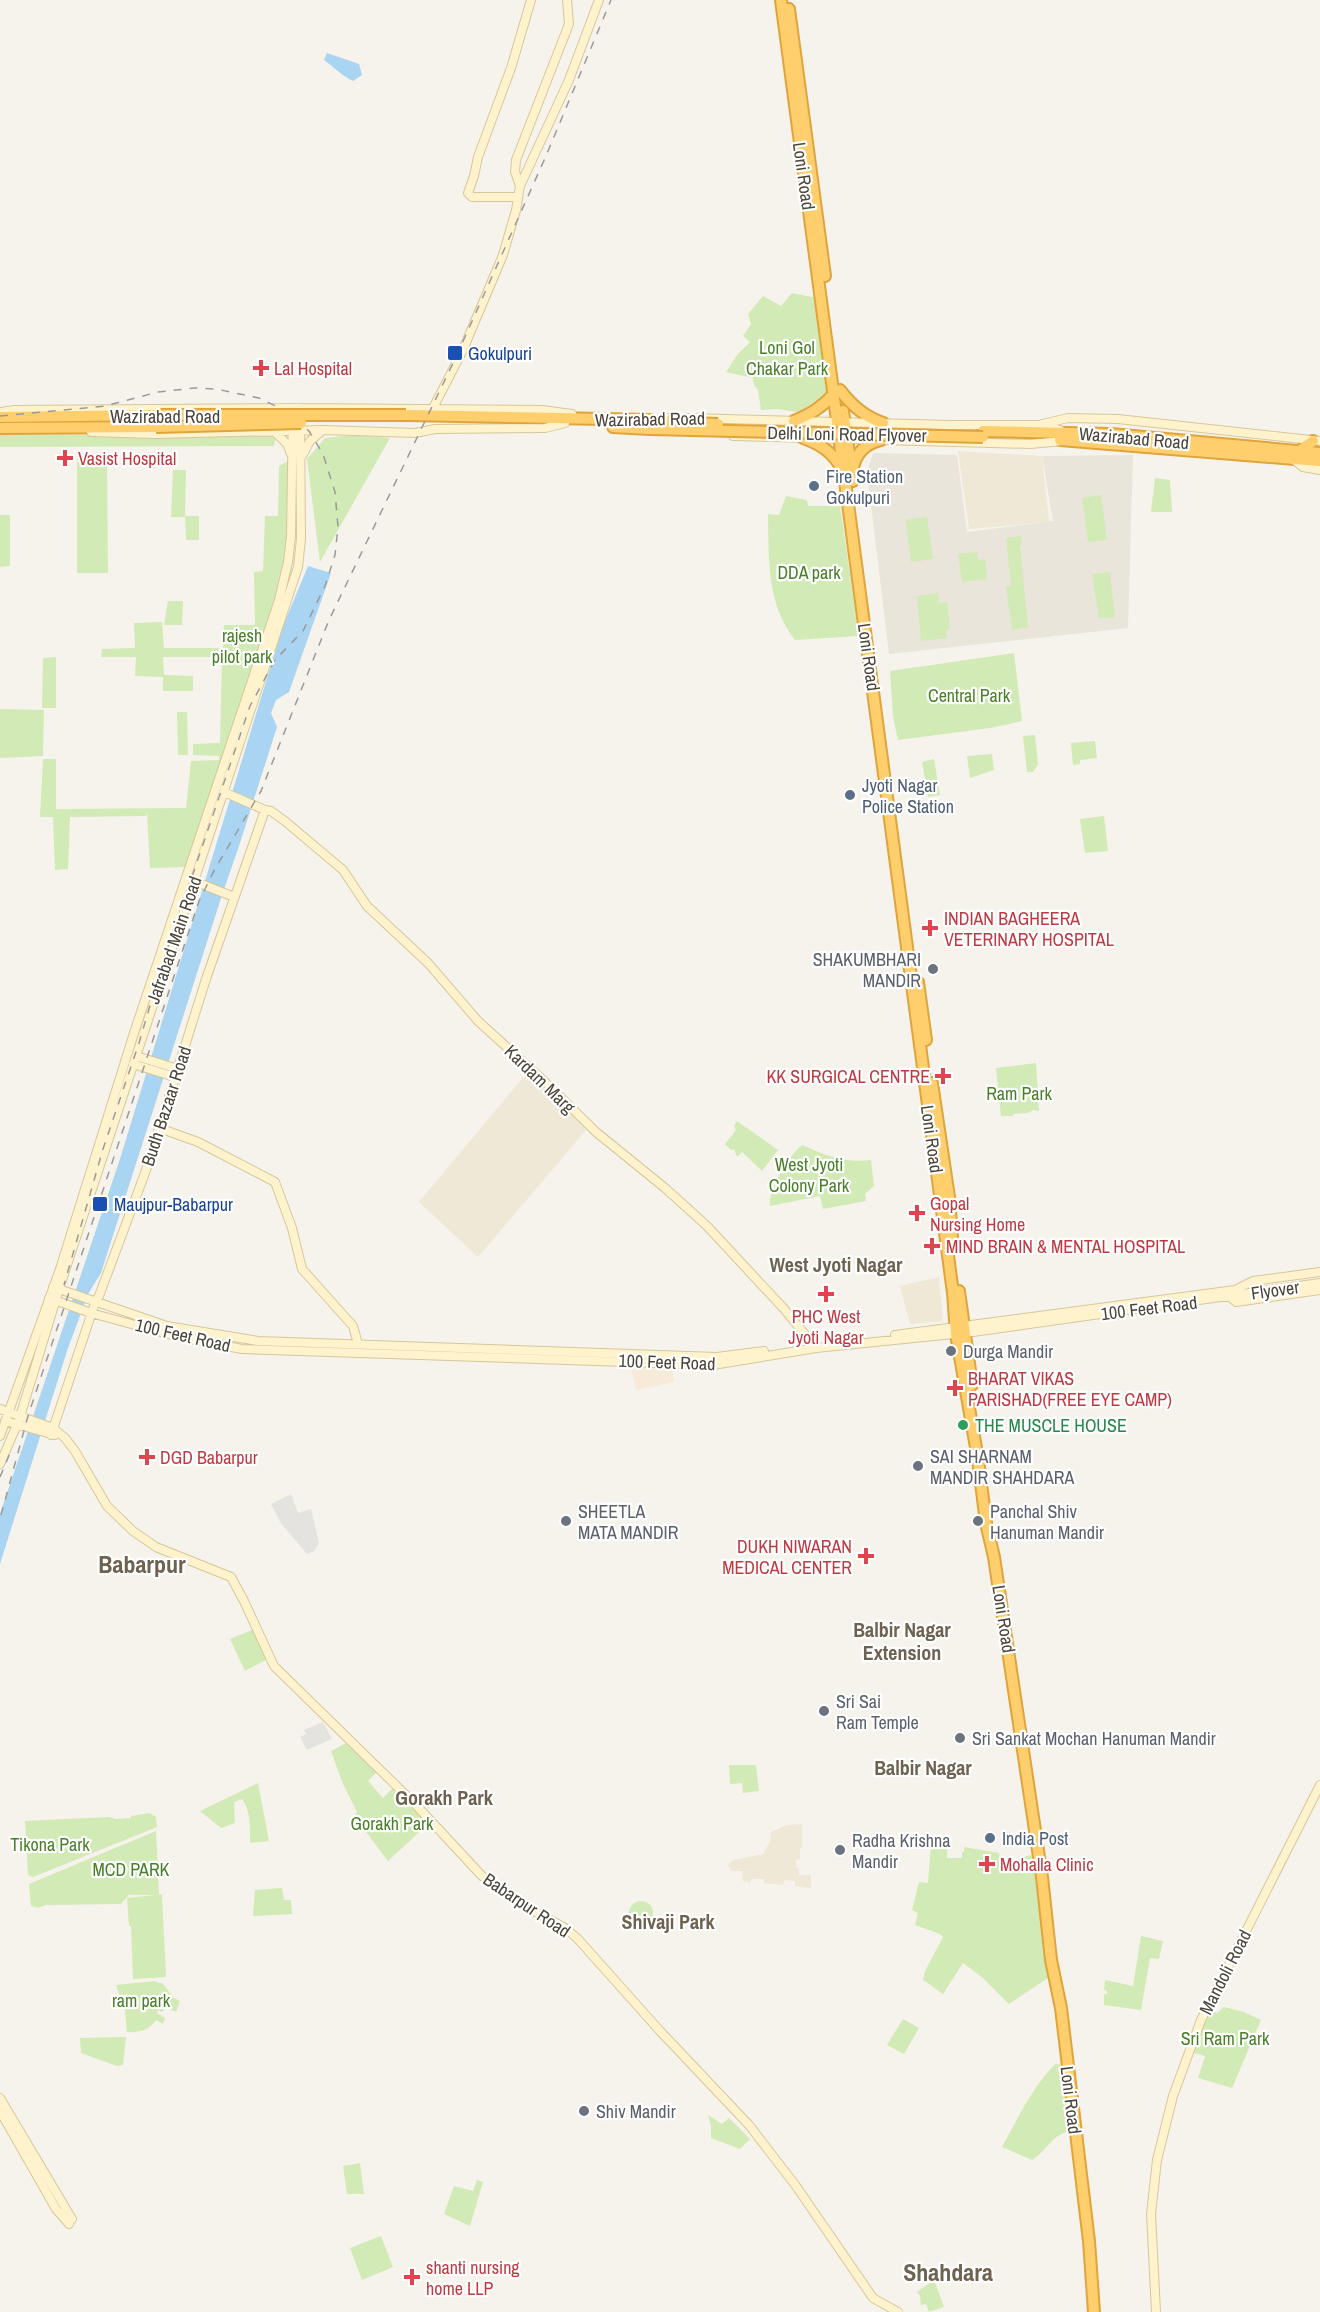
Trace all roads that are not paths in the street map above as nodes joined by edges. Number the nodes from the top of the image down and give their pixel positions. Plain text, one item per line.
1 (531, 0) edge
2 (567, 0) edge
3 (599, 0) edge
4 (781, 0) edge
5 (788, 0) edge
6 (519, 186) junction
7 (513, 197) junction
8 (837, 392) junction
9 (297, 408) junction
10 (208, 409) junction
11 (432, 410) junction
12 (0, 412) edge
13 (0, 417) edge
14 (1068, 418) junction
15 (1129, 420) junction
16 (547, 421) junction
17 (609, 421) junction
18 (794, 421) junction
19 (811, 421) junction
20 (22, 422) junction
21 (668, 422) dead end
22 (841, 422) junction
23 (565, 423) junction
24 (883, 423) junction
25 (651, 424) junction
26 (624, 428) junction
27 (0, 429) edge
28 (323, 430) junction
29 (274, 431) junction
30 (297, 431) junction
31 (1039, 432) junction
32 (207, 433) junction
33 (1070, 435) junction
34 (1255, 435) junction
35 (1128, 436) junction
36 (807, 438) junction
37 (843, 439) junction
38 (880, 440) junction
39 (1316, 441) edge
40 (1254, 448) junction
41 (1296, 456) junction
42 (1317, 457) edge
43 (292, 462) junction
44 (301, 464) junction
45 (1320, 470) edge
46 (848, 474) junction
47 (224, 792) junction
48 (266, 810) junction
49 (194, 881) junction
50 (234, 897) junction
51 (134, 1060) junction
52 (177, 1073) junction
53 (159, 1128) junction
54 (1320, 1272) edge
55 (1320, 1277) edge
56 (1320, 1283) edge
57 (56, 1288) junction
58 (1320, 1290) edge
59 (1232, 1293) junction
60 (52, 1300) junction
61 (95, 1303) junction
62 (92, 1313) junction
63 (961, 1330) junction
64 (358, 1344) junction
65 (814, 1346) junction
66 (526, 1354) junction
67 (0, 1408) edge
68 (7, 1417) junction
69 (19, 1420) junction
70 (55, 1432) junction
71 (0, 1436) edge
72 (0, 1464) edge
73 (993, 1539) junction
74 (1320, 1785) edge
75 (0, 2098) edge
76 (0, 2111) edge
77 (27, 2152) junction
78 (71, 2221) dead end
79 (898, 2312) edge
80 (1094, 2312) edge
81 (1100, 2312) edge
82 (1156, 2312) edge

1 - 7 street
2 - 6 street
3 - 6 street
4 - 8 highway, Loni Road
5 - 8 highway, Loni Road
6 - 7 street
7 - 11 street
8 - 18 highway
8 - 22 highway, Loni Road
8 - 24 highway
9 - 10 street
9 - 11 street
9 - 30 street, Jafrabad Main Road
10 - 12 street
10 - 32 street
11 - 17 street
13 - 20 highway, Wazirabad Road
14 - 15 street, Wazirabad Road
14 - 31 street, Wazirabad Road
14 - 33 street
15 - 34 street, Wazirabad Road
15 - 35 street
16 - 17 highway, Wazirabad Road
16 - 20 highway, Wazirabad Road, bridge
16 - 23 highway, Wazirabad Road
17 - 25 highway, Wazirabad Road
18 - 19 street, Wazirabad Road
18 - 25 street, Wazirabad Road
19 - 22 street, Wazirabad Road
19 - 36 street
20 - 27 highway, Wazirabad Road
21 - 31 highway, Delhi Loni Road Flyover, bridge
22 - 24 street, Wazirabad Road
22 - 37 highway, Loni Road
23 - 26 highway, Wazirabad Road
23 - 28 street
24 - 31 street, Wazirabad Road
25 - 26 highway, Delhi Loni Road Flyover
25 - 31 highway, Delhi Loni Road Flyover, bridge
26 - 36 street, Wazirabad Road
27 - 32 street
28 - 30 street
28 - 44 street
29 - 30 street
29 - 32 street
29 - 43 street
30 - 43 street, Jafrabad Main Road
30 - 44 street, Jafrabad Main Road
31 - 33 highway, Delhi Loni Road Flyover
33 - 35 highway, Wazirabad Road
33 - 38 street, Wazirabad Road
33 - 41 highway, Wazirabad Road
34 - 39 street, Wazirabad Road
34 - 40 street
35 - 40 highway, Wazirabad Road
36 - 37 street, Wazirabad Road
36 - 46 highway
37 - 38 street, Wazirabad Road
37 - 46 highway, Loni Road
38 - 46 highway
39 - 41 highway
40 - 41 highway, Wazirabad Road
41 - 42 highway
41 - 45 street
43 - 57 street, Jafrabad Main Road
44 - 47 street, Jafrabad Main Road
46 - 63 highway, Loni Road
47 - 48 street, Kardam Marg
47 - 49 street, Jafrabad Main Road
48 - 50 street, Budh Bazaar Road
48 - 65 street, Kardam Marg
49 - 50 street
49 - 51 street, Jafrabad Main Road
50 - 52 street, Budh Bazaar Road
51 - 52 street
51 - 57 street, Jafrabad Main Road
52 - 53 street, Budh Bazaar Road
53 - 61 street, Budh Bazaar Road
53 - 64 street
54 - 59 street, 100 Feet Road
55 - 59 street, Flyover
56 - 59 street, Flyover
57 - 60 street, Jafrabad Main Road
57 - 61 street, 100 Feet Road
58 - 59 street, 100 Feet Road
59 - 63 street, 100 Feet Road
60 - 62 street, 100 Feet Road
60 - 68 street, Jafrabad Main Road
60 - 69 street, Jafrabad Main Road
61 - 62 street, Budh Bazaar Road
61 - 64 street, 100 Feet Road
62 - 66 street, 100 Feet Road
62 - 70 street, Budh Bazaar Road
63 - 65 street, 100 Feet Road
63 - 73 highway, Loni Road
64 - 66 street, 100 Feet Road
65 - 66 street, 100 Feet Road
67 - 68 street, Babarpur Road
68 - 69 street, Babarpur Road
68 - 71 street, Jafrabad Main Road
69 - 70 street, Babarpur Road
69 - 72 street, Jafrabad Main Road
70 - 79 street, Babarpur Road
73 - 80 highway, Loni Road
73 - 81 highway, Loni Road
74 - 82 street, Mandoli Road
75 - 77 street
76 - 77 street
77 - 78 street

